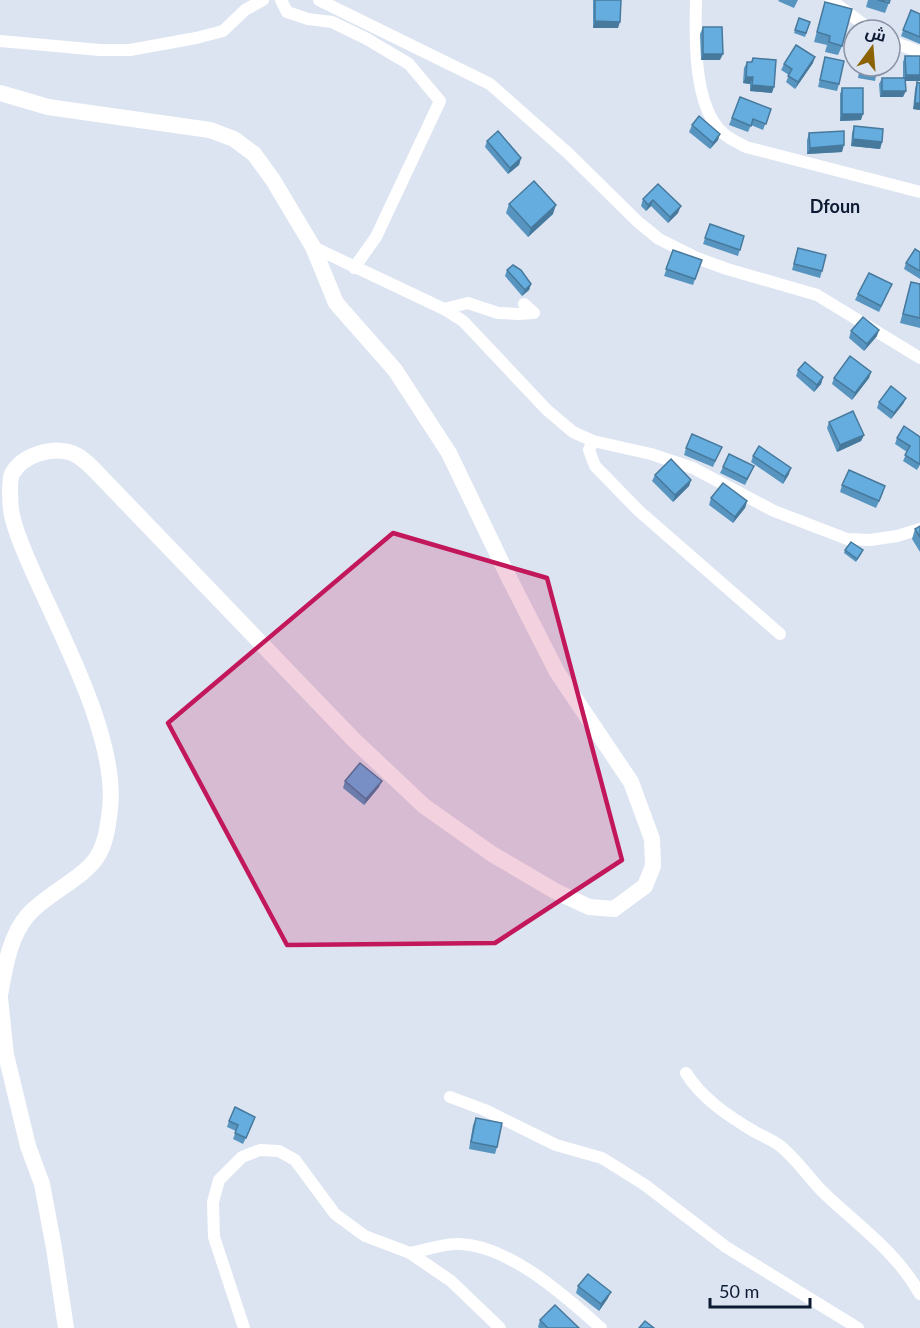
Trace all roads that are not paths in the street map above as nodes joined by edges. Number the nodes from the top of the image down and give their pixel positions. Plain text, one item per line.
1 (263, 0) edge
2 (281, 0) edge
3 (319, 0) edge
4 (696, 0) edge
5 (831, 0) edge
6 (855, 18) edge
7 (0, 41) edge
8 (902, 45) edge
9 (920, 52) edge
10 (0, 93) edge
11 (920, 192) edge
12 (313, 247) junction
13 (354, 268) junction
14 (524, 304) dead end
15 (444, 309) junction
16 (920, 358) edge
17 (593, 441) junction
18 (920, 529) edge
19 (780, 634) dead end
20 (0, 997) edge
21 (686, 1073) dead end
22 (450, 1097) dead end
23 (410, 1253) junction
24 (920, 1294) edge
25 (66, 1328) edge
26 (244, 1328) edge
27 (500, 1328) edge
28 (601, 1328) edge
29 (858, 1328) edge

1 - 7 street
2 - 13 street
3 - 16 street
4 - 11 street
5 - 6 street
8 - 9 street
10 - 12 street
12 - 13 street
12 - 20 street
13 - 15 street
14 - 15 street
15 - 17 street
17 - 18 street
17 - 19 street
20 - 25 street
21 - 24 street
22 - 29 street
23 - 26 street
23 - 27 street
23 - 28 street

